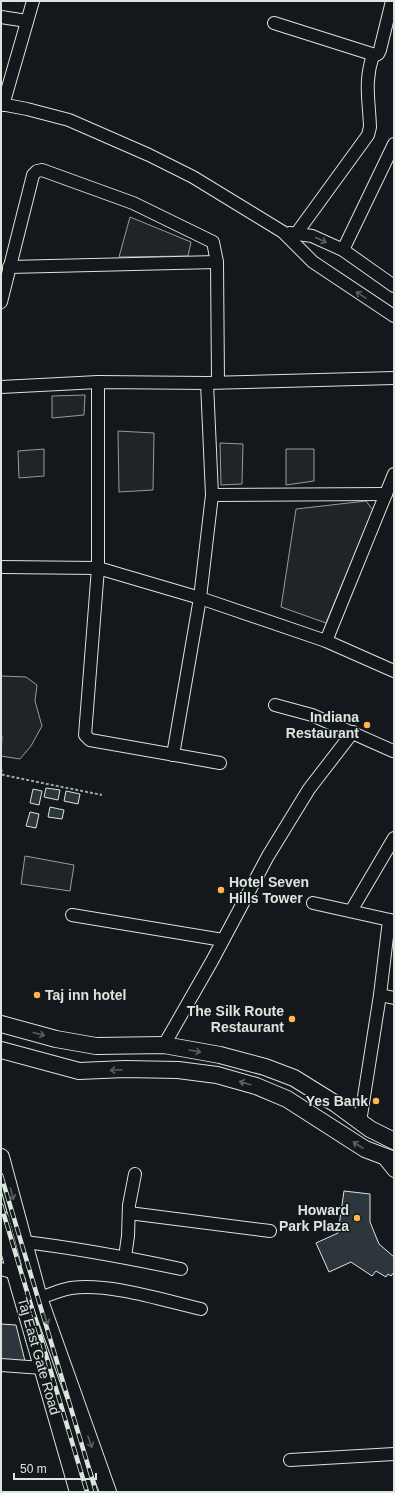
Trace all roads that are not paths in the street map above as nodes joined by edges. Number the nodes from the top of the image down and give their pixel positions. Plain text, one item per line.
1 (33, 1) edge
2 (392, 1) edge
3 (1, 17) edge
4 (27, 21) junction
5 (274, 23) dead end
6 (373, 54) junction
7 (2, 104) edge
8 (394, 144) edge
9 (283, 232) junction
10 (296, 234) junction
11 (343, 250) junction
12 (217, 262) junction
13 (9, 267) junction
14 (394, 286) edge
15 (1, 302) edge
16 (394, 316) edge
17 (394, 378) edge
18 (98, 382) junction
19 (212, 383) junction
20 (1, 387) edge
21 (394, 474) edge
22 (386, 494) junction
23 (212, 496) junction
24 (1, 567) edge
25 (98, 568) junction
26 (200, 598) junction
27 (326, 641) junction
28 (394, 671) edge
29 (276, 705) dead end
30 (353, 732) junction
31 (393, 751) edge
32 (173, 755) junction
33 (220, 763) dead end
34 (392, 843) edge
35 (313, 903) dead end
36 (351, 911) junction
37 (72, 915) dead end
38 (392, 920) edge
39 (223, 940) junction
40 (380, 995) junction
41 (394, 998) edge
42 (1, 1024) edge
43 (164, 1045) junction
44 (1, 1050) edge
45 (360, 1122) junction
46 (394, 1140) edge
47 (1, 1156) edge
48 (388, 1158) edge
49 (394, 1171) edge
50 (135, 1174) dead end
51 (129, 1213) junction
52 (1, 1219) edge
53 (270, 1231) dead end
54 (24, 1242) junction
55 (125, 1257) junction
56 (181, 1269) dead end
57 (31, 1270) junction
58 (8, 1271) edge
59 (38, 1298) junction
60 (201, 1309) dead end
61 (1, 1365) edge
62 (42, 1368) junction
63 (394, 1454) edge
64 (290, 1460) dead end
65 (78, 1492) edge
66 (108, 1492) edge

1 - 4 street
2 - 6 street
3 - 4 street
4 - 7 street
5 - 6 street
6 - 10 street
7 - 9 street
8 - 11 street
9 - 10 street
16 -> 9 street
10 -> 11 street
11 - 14 street
12 - 13 street
12 - 13 street
12 - 19 street
13 - 15 street
17 - 19 street
18 - 19 street
18 - 20 street
18 - 25 street
19 - 23 street
21 - 22 street
22 - 23 street
22 - 27 street
23 - 26 street
24 - 25 street
25 - 26 street
25 - 32 street
26 - 27 street
26 - 32 street
27 - 28 street
29 - 30 street
30 - 31 street
30 - 39 street
32 - 33 street
34 - 36 street
35 - 36 street
36 - 38 street
37 - 39 street
38 - 40 street
39 - 43 street
40 - 41 street
40 - 45 street
42 -> 43 main road
43 -> 45 main road
48 -> 44 main road
45 - 46 main road
47 -> 54 main road
48 - 49 street
50 - 51 street
51 - 53 street
51 - 55 street
52 - 58 main road, Taj East Gate Road
54 - 55 street
54 - 57 main road
55 - 56 street
57 - 58 street
57 - 59 main road
58 - 62 main road, Taj East Gate Road
59 - 60 street
59 -> 66 main road
61 - 62 street
62 - 65 main road, Taj East Gate Road
63 - 64 street

